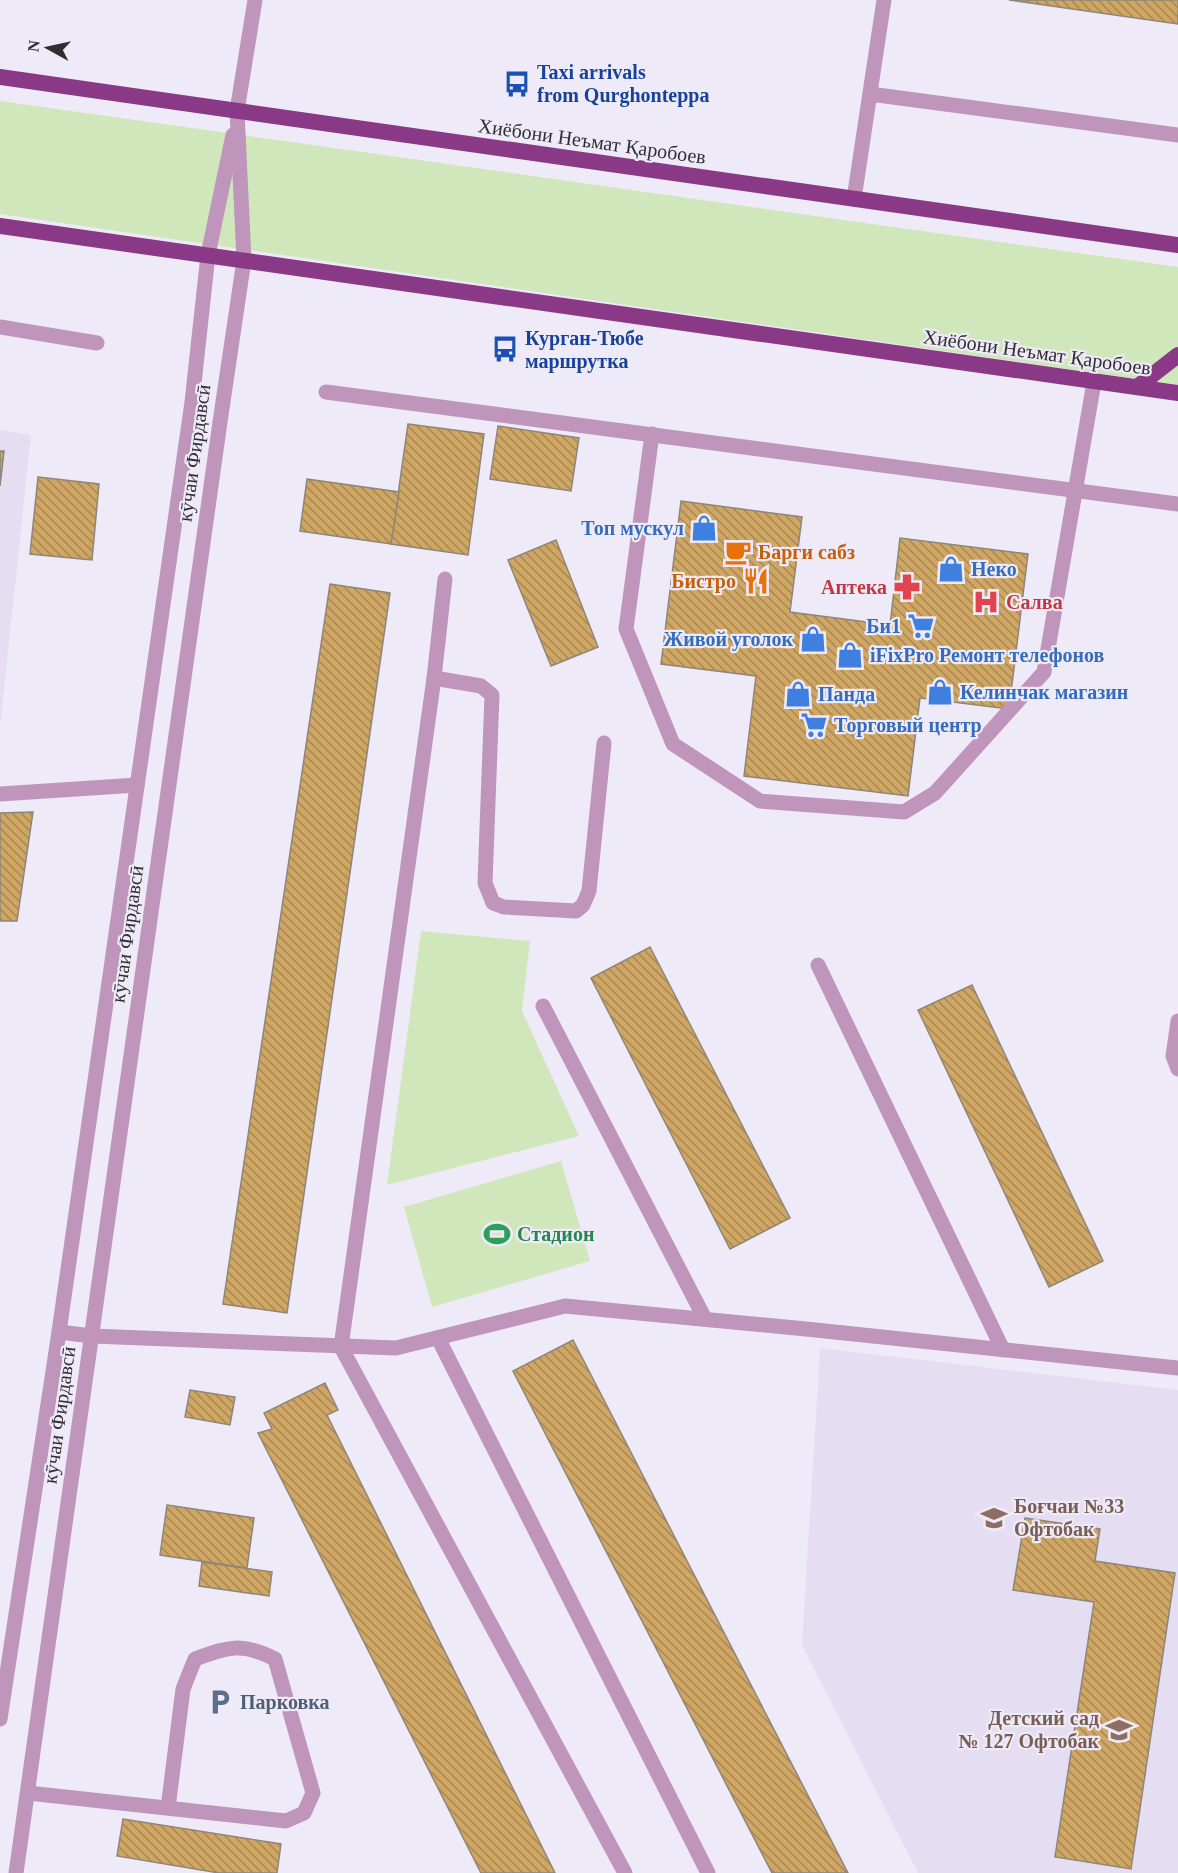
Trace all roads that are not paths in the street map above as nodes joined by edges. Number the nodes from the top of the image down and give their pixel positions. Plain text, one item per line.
1 (255, 0) edge
2 (884, 0) edge
3 (0, 77) edge
4 (870, 94) junction
5 (237, 111) junction
6 (1178, 135) edge
7 (854, 199) junction
8 (0, 226) edge
9 (1175, 249) edge
10 (208, 255) junction
11 (244, 260) junction
12 (0, 327) edge
13 (97, 343) dead end
14 (1178, 355) edge
15 (1094, 382) junction
16 (1137, 387) junction
17 (326, 392) dead end
18 (1178, 393) edge
19 (652, 434) junction
20 (1076, 490) junction
21 (1178, 504) edge
22 (446, 579) dead end
23 (434, 678) junction
24 (604, 743) dead end
25 (137, 785) junction
26 (0, 794) edge
27 (818, 965) dead end
28 (543, 1006) dead end
29 (1178, 1021) edge
30 (1178, 1069) edge
31 (705, 1319) junction
32 (58, 1332) junction
33 (92, 1336) junction
34 (438, 1338) junction
35 (340, 1347) junction
36 (1003, 1350) junction
37 (1178, 1368) edge
38 (0, 1719) edge
39 (27, 1793) junction
40 (168, 1808) junction
41 (16, 1873) edge
42 (625, 1873) edge
43 (708, 1873) edge

1 - 5 street, кӯчаи Фирдавсӣ
2 - 4 street
3 - 5 highway, Хиёбони Неъмат Қаробоев
4 - 6 street
4 - 7 street
5 - 7 highway, Хиёбони Неъмат Қаробоев
5 - 10 street, кӯчаи Фирдавсӣ
5 - 11 street, кӯчаи Фирдавсӣ
7 - 9 highway, Хиёбони Неъмат Қаробоев
8 - 10 highway, Хиёбони Неъмат Қаробоев
10 - 11 highway, Хиёбони Неъмат Қаробоев
10 - 25 street, кӯчаи Фирдавсӣ
11 - 15 highway, Хиёбони Неъмат Қаробоев
11 - 33 street, кӯчаи Фирдавсӣ
12 - 13 street
14 - 16 highway
15 - 16 highway, Хиёбони Неъмат Қаробоев
15 - 20 street
16 - 18 highway, Хиёбони Неъмат Қаробоев
17 - 19 street
19 - 20 street
19 - 20 street
20 - 21 street
22 - 23 street
23 - 24 street
23 - 35 street
25 - 26 street
25 - 32 street, кӯчаи Фирдавсӣ
27 - 36 street
28 - 31 street
29 - 30 street
31 - 34 street
31 - 36 street
32 - 33 street
32 - 38 street, кӯчаи Фирдавсӣ
33 - 35 street
33 - 39 street, кӯчаи Фирдавсӣ
34 - 35 street
34 - 43 street
35 - 42 street
36 - 37 street
39 - 40 street
39 - 41 street, кӯчаи Фирдавсӣ
40 - 40 street

